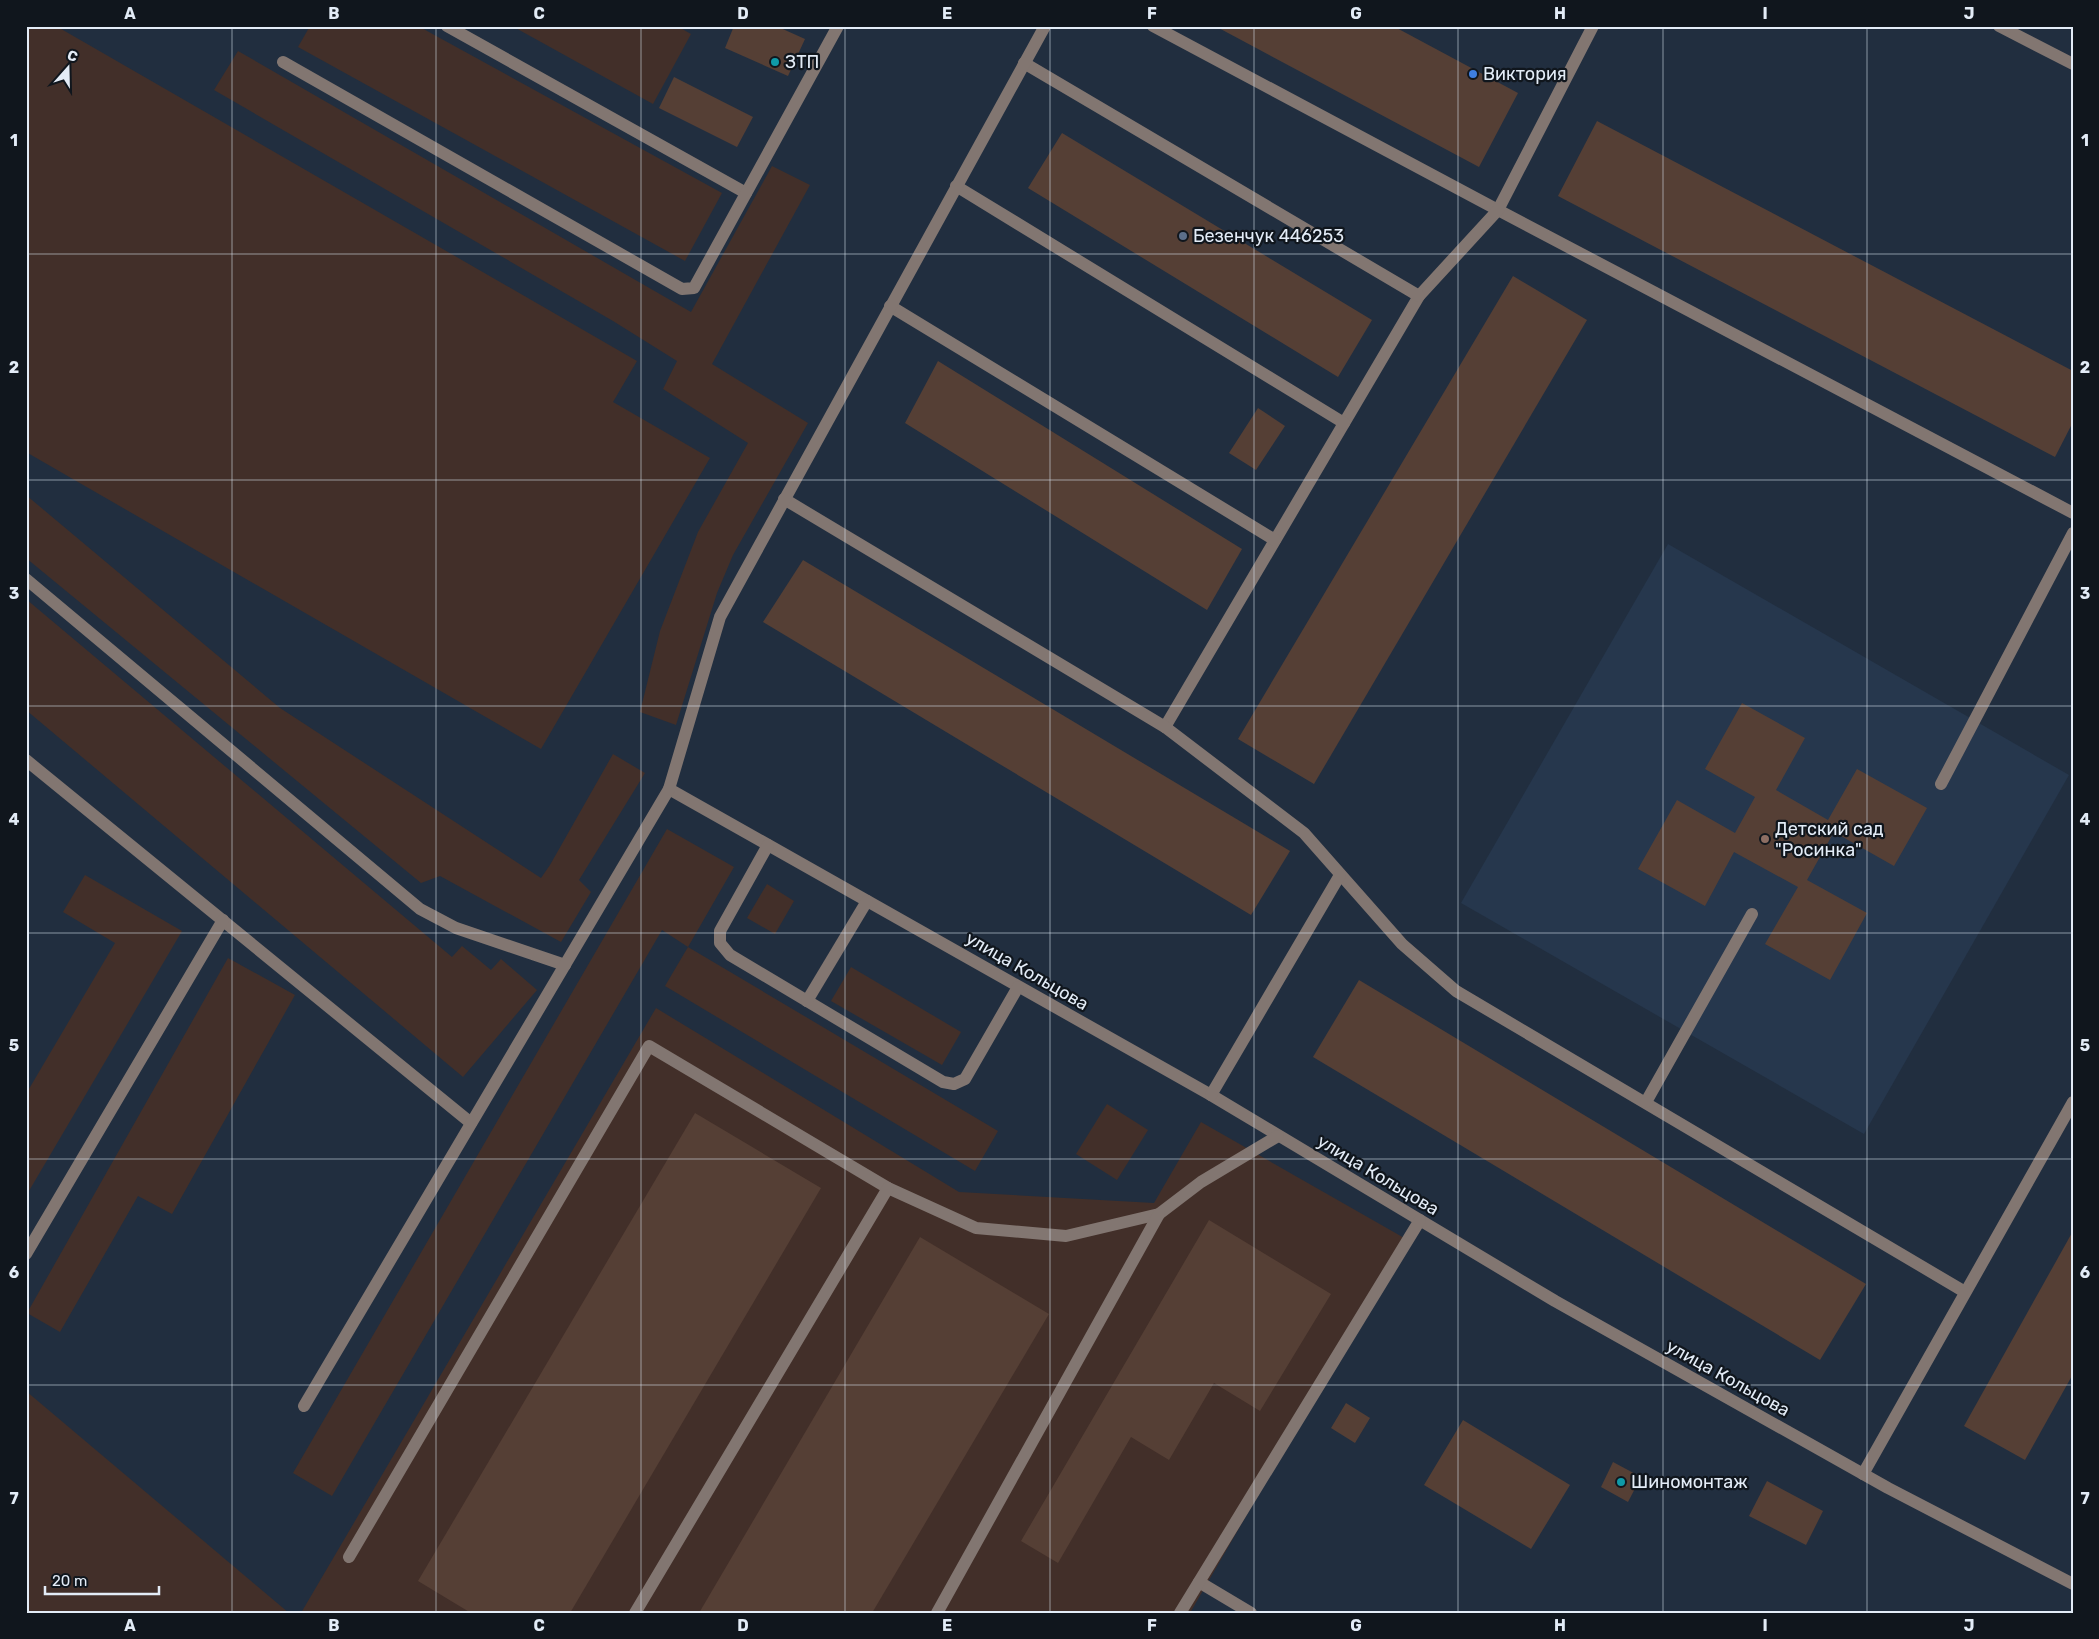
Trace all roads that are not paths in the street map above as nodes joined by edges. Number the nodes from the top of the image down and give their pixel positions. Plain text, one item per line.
1 (447, 26) edge
2 (838, 26) edge
3 (1045, 26) edge
4 (1153, 26) edge
5 (1593, 26) edge
6 (1999, 26) edge
7 (283, 62) dead end
8 (1024, 63) junction
9 (2073, 64) edge
10 (956, 186) junction
11 (746, 193) junction
12 (1498, 210) junction
13 (1419, 296) junction
14 (890, 306) junction
15 (1344, 423) junction
16 (784, 499) junction
17 (2073, 513) edge
18 (2073, 534) edge
19 (1275, 540) junction
20 (26, 579) edge
21 (1165, 728) junction
22 (26, 760) edge
23 (1940, 784) dead end
24 (669, 789) junction
25 (768, 845) junction
26 (1340, 875) junction
27 (868, 901) junction
28 (1752, 914) dead end
29 (223, 920) junction
30 (565, 965) junction
31 (1018, 987) junction
32 (807, 1001) junction
33 (1211, 1095) junction
34 (1646, 1102) junction
35 (2073, 1102) edge
36 (471, 1123) junction
37 (1278, 1136) junction
38 (888, 1188) junction
39 (1159, 1214) junction
40 (1420, 1220) junction
41 (26, 1254) edge
42 (1965, 1292) junction
43 (304, 1406) dead end
44 (1863, 1474) junction
45 (349, 1557) dead end
46 (1199, 1582) junction
47 (2073, 1584) edge
48 (635, 1613) edge
49 (937, 1613) edge
50 (1180, 1613) edge
51 (1250, 1613) edge

1 - 11 street
2 - 11 street
3 - 8 street
4 - 12 street
5 - 12 street
6 - 9 street
7 - 11 street
8 - 10 street
8 - 13 street
10 - 14 street
10 - 15 street
12 - 13 street
12 - 17 street
13 - 15 street
14 - 16 street
14 - 19 street
15 - 19 street
16 - 21 street
16 - 24 street
18 - 23 street
19 - 21 street
20 - 30 street
21 - 26 street
22 - 29 street
24 - 25 street, улица Кольцова
24 - 30 street
25 - 27 street, улица Кольцова
25 - 32 street
26 - 33 street
26 - 34 street
27 - 31 street, улица Кольцова
27 - 32 street
28 - 34 street
29 - 36 street
29 - 41 street
30 - 36 street
31 - 32 street
31 - 33 street, улица Кольцова
33 - 37 street, улица Кольцова
34 - 42 street
35 - 42 street
36 - 43 street
37 - 39 street
37 - 40 street, улица Кольцова
38 - 39 street
38 - 45 street
38 - 48 street
39 - 49 street
40 - 44 street, улица Кольцова
40 - 46 street
42 - 44 street
44 - 47 street, улица Кольцова
46 - 50 street
46 - 51 street

